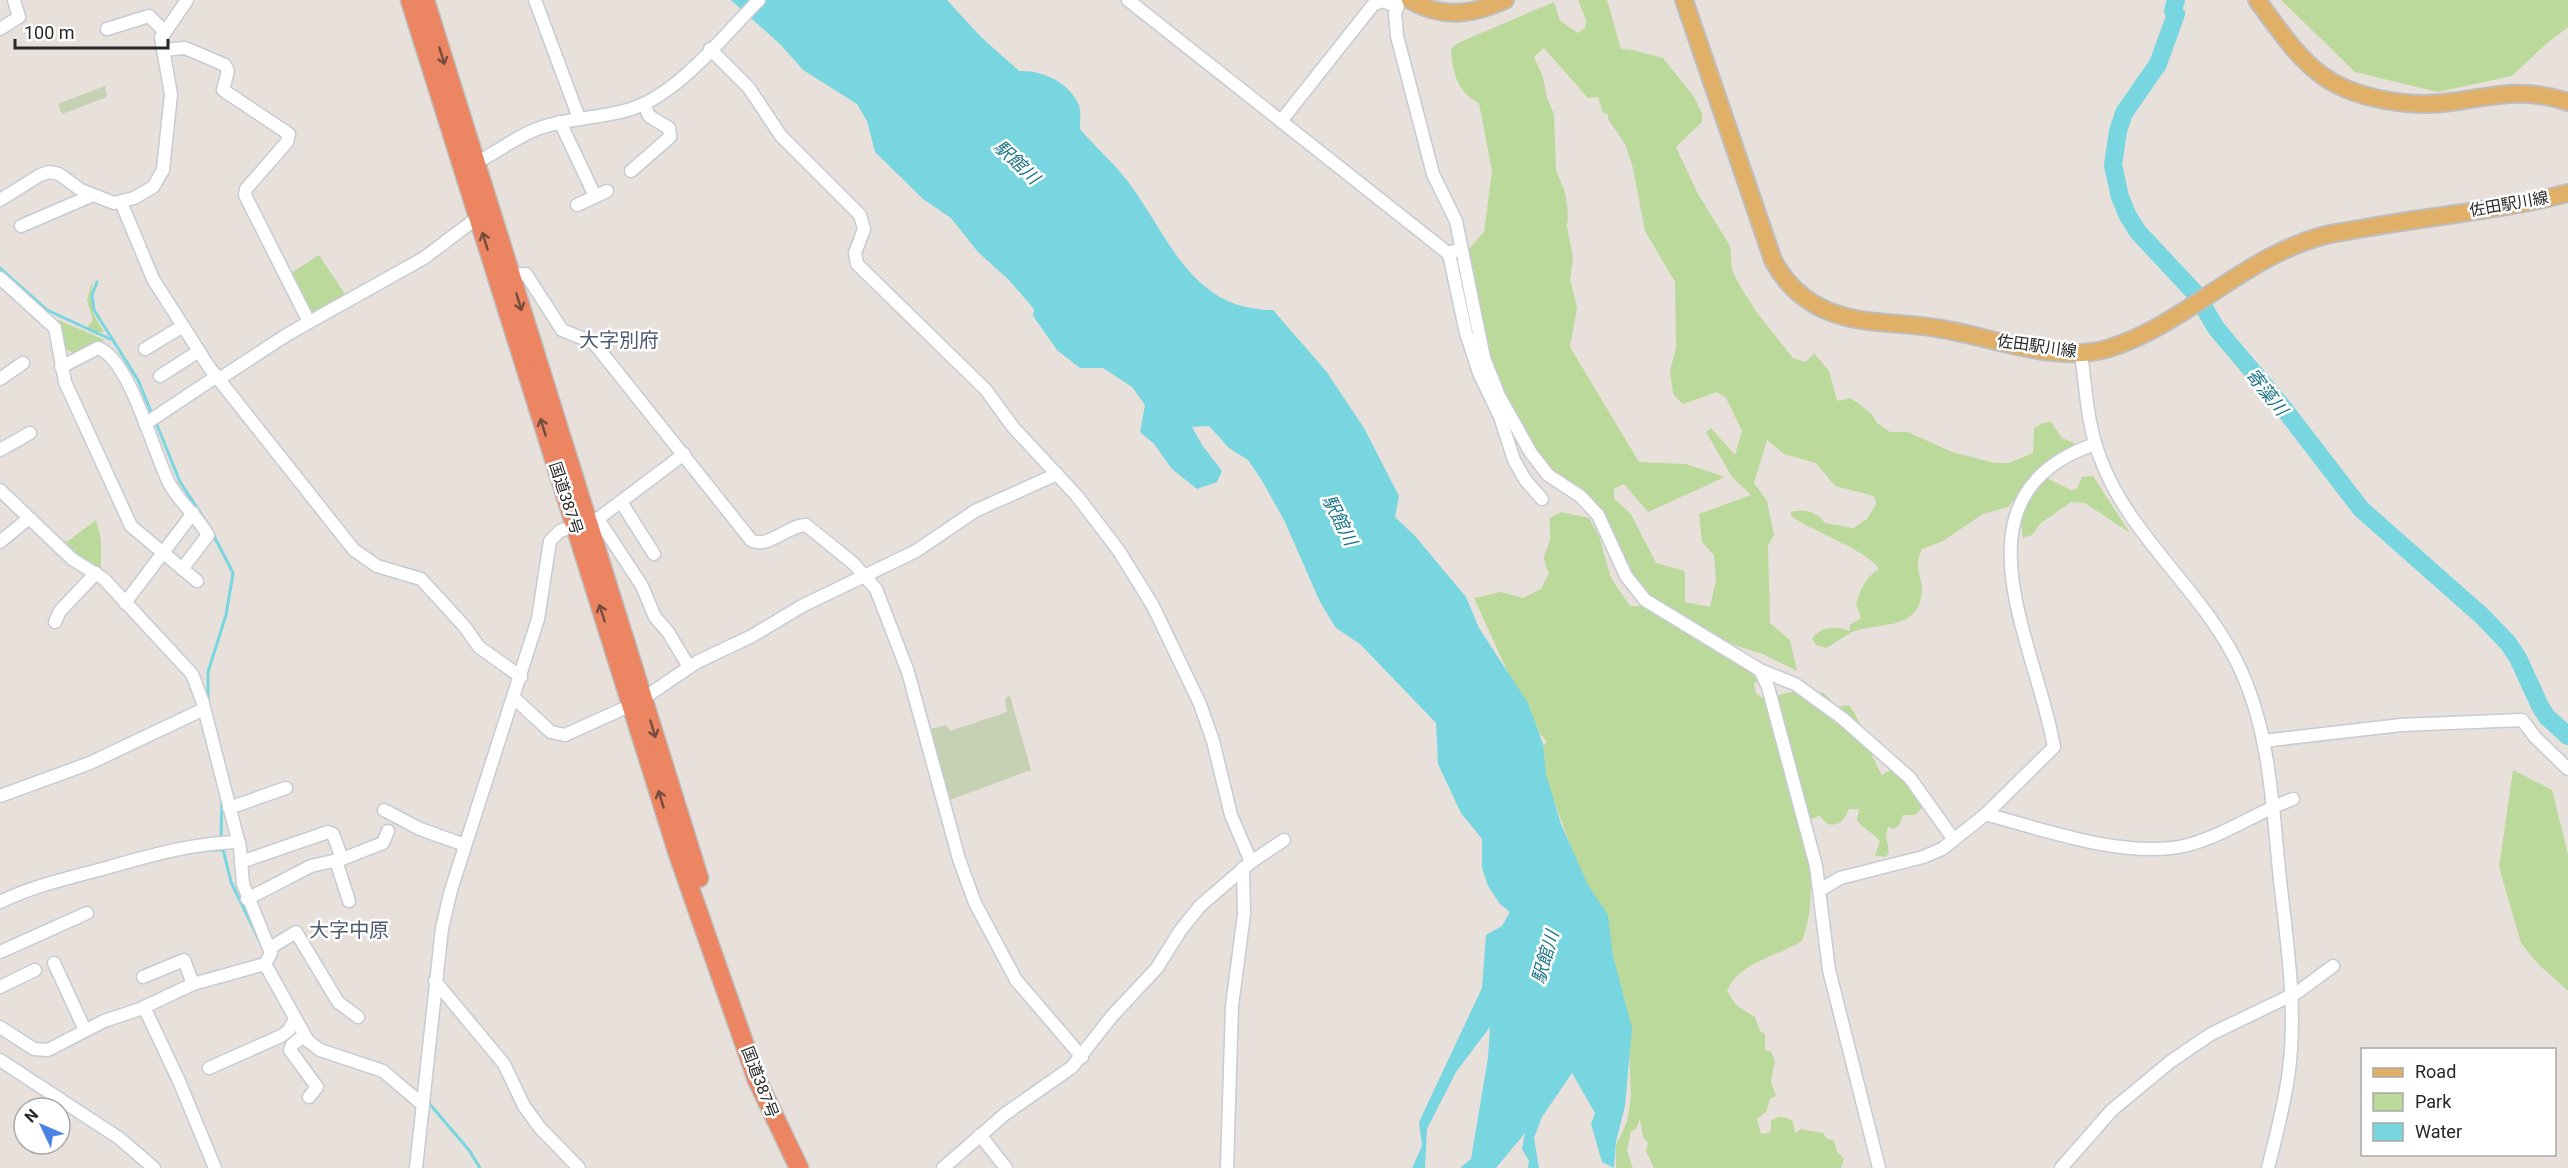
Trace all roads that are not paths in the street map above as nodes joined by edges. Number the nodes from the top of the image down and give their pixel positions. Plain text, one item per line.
1 (14, 0) edge
2 (187, 0) edge
3 (410, 0) edge
4 (425, 0) edge
5 (535, 0) edge
6 (759, 0) edge
7 (1128, 0) edge
8 (1505, 0) edge
9 (1684, 0) edge
10 (2257, 0) edge
11 (1402, 2) edge
12 (0, 29) edge
13 (107, 29) dead end
14 (164, 31) junction
15 (712, 47) junction
16 (163, 50) junction
17 (2568, 102) edge
18 (644, 104) junction
19 (579, 118) junction
20 (1281, 121) junction
21 (560, 122) junction
22 (469, 165) junction
23 (582, 171) junction
24 (631, 171) dead end
25 (569, 175) dead end
26 (2568, 193) edge
27 (93, 195) junction
28 (0, 198) edge
29 (122, 202) junction
30 (577, 206) dead end
31 (477, 218) junction
32 (21, 226) dead end
33 (1463, 248) junction
34 (1449, 254) junction
35 (511, 275) junction
36 (0, 278) edge
37 (309, 322) junction
38 (183, 326) junction
39 (145, 349) dead end
40 (199, 351) junction
41 (2081, 353) junction
42 (23, 363) dead end
43 (61, 367) junction
44 (160, 376) dead end
45 (218, 377) junction
46 (0, 379) edge
47 (145, 424) junction
48 (30, 433) dead end
49 (2095, 444) junction
50 (0, 450) edge
51 (684, 454) junction
52 (1057, 474) junction
53 (0, 490) edge
54 (1542, 499) dead end
55 (621, 502) junction
56 (193, 513) junction
57 (28, 518) junction
58 (587, 523) junction
59 (0, 542) edge
60 (162, 554) junction
61 (654, 554) dead end
62 (182, 569) junction
63 (96, 573) junction
64 (866, 575) junction
65 (197, 581) dead end
66 (125, 603) junction
67 (55, 622) dead end
68 (689, 667) junction
69 (1760, 670) junction
70 (521, 677) junction
71 (514, 698) junction
72 (637, 701) junction
73 (204, 709) junction
74 (2263, 741) junction
75 (2568, 769) edge
76 (286, 788) dead end
77 (0, 796) edge
78 (2293, 799) dead end
79 (2272, 806) junction
80 (230, 808) junction
81 (384, 810) dead end
82 (1986, 814) junction
83 (388, 831) dead end
84 (1284, 840) dead end
85 (1954, 840) junction
86 (239, 842) junction
87 (465, 845) junction
88 (339, 860) junction
89 (241, 861) junction
90 (1247, 865) junction
91 (1820, 890) junction
92 (247, 899) junction
93 (349, 901) dead end
94 (0, 902) edge
95 (87, 913) dead end
96 (270, 948) junction
97 (0, 952) edge
98 (54, 963) dead end
99 (265, 964) junction
100 (2333, 966) dead end
101 (35, 970) dead end
102 (144, 977) dead end
103 (435, 981) junction
104 (194, 984) junction
105 (0, 987) edge
106 (2291, 996) junction
107 (144, 1007) junction
108 (358, 1017) dead end
109 (294, 1021) junction
110 (0, 1027) edge
111 (85, 1030) junction
112 (303, 1036) junction
113 (1082, 1057) junction
114 (0, 1060) edge
115 (209, 1068) dead end
116 (309, 1097) dead end
117 (424, 1099) junction
118 (980, 1135) junction
119 (154, 1168) edge
120 (215, 1168) edge
121 (416, 1168) edge
122 (579, 1168) edge
123 (799, 1168) edge
124 (943, 1168) edge
125 (1006, 1168) edge
126 (1227, 1168) edge
127 (1879, 1168) edge
128 (2061, 1168) edge
129 (2268, 1168) edge

1 - 12 street
2 - 14 street
3 - 22 highway, 国道387号
4 -> 22 highway, 国道387号
5 - 19 street
6 - 15 street
7 - 20 street
8 - 11 main road
9 - 41 main road, 佐田駅川線
10 - 17 main road
11 - 20 street
11 - 33 street
13 - 14 street
14 - 16 street
15 - 18 street
15 - 52 street
16 - 29 street
16 - 37 street
18 - 19 street
18 - 24 street
19 - 21 street
20 - 34 street
21 - 22 street
21 - 23 street
22 - 31 highway, 国道387号
22 - 35 highway, 国道387号
23 - 25 street
23 - 30 street
26 - 41 main road, 佐田駅川線
27 - 28 street
27 - 29 street
27 - 32 street
29 - 38 street
31 - 37 street
58 -> 31 highway, 国道387号
33 - 34 street
33 - 69 street
34 - 54 street
35 - 51 street
35 -> 58 highway, 国道387号
36 - 43 street
37 - 45 street
38 - 39 street
38 - 40 street
40 - 44 street
40 - 45 street
41 - 49 street
42 - 46 street
43 - 47 street
43 - 60 street
45 - 47 street
45 - 70 street
47 - 56 street
48 - 50 street
49 - 74 street
49 - 82 street
51 - 55 street
51 - 64 street
52 - 64 street
52 - 90 street
53 - 57 street
55 - 58 street
55 - 61 street
56 - 60 street
56 - 62 street
57 - 59 street
57 - 63 street
58 - 68 street
58 - 70 street
58 - 72 highway, 国道387号
60 - 62 street
60 - 66 street
62 - 65 street
63 - 66 street
63 - 67 street
64 - 68 street
64 - 113 street
66 - 73 street
68 - 72 street
69 - 85 street
69 - 91 street
70 - 71 street
71 - 72 street
71 - 87 street
72 - 123 highway, 国道387号
73 - 77 street
73 - 80 street
74 - 75 street
74 - 79 street
76 - 80 street
78 - 79 street
79 - 82 street
79 - 106 street
80 - 86 street
81 - 87 street
82 - 85 street
83 - 88 street
84 - 90 street
85 - 91 street
86 - 89 street
86 - 94 street
87 - 103 street
88 - 89 street
88 - 92 street
88 - 93 street
89 - 92 street
90 - 113 street
90 - 126 street
91 - 127 street
92 - 96 street
95 - 97 street
96 - 99 street
96 - 108 street
98 - 111 street
99 - 104 street
99 - 109 street
100 - 106 street
101 - 105 street
102 - 104 street
103 - 117 street
103 - 122 street
104 - 107 street
106 - 128 street
106 - 129 street
107 - 111 street
107 - 120 street
109 - 112 street
109 - 115 street
110 - 111 street
112 - 116 street
112 - 117 street
113 - 118 street
114 - 119 street
117 - 121 street
118 - 124 street
118 - 125 street

